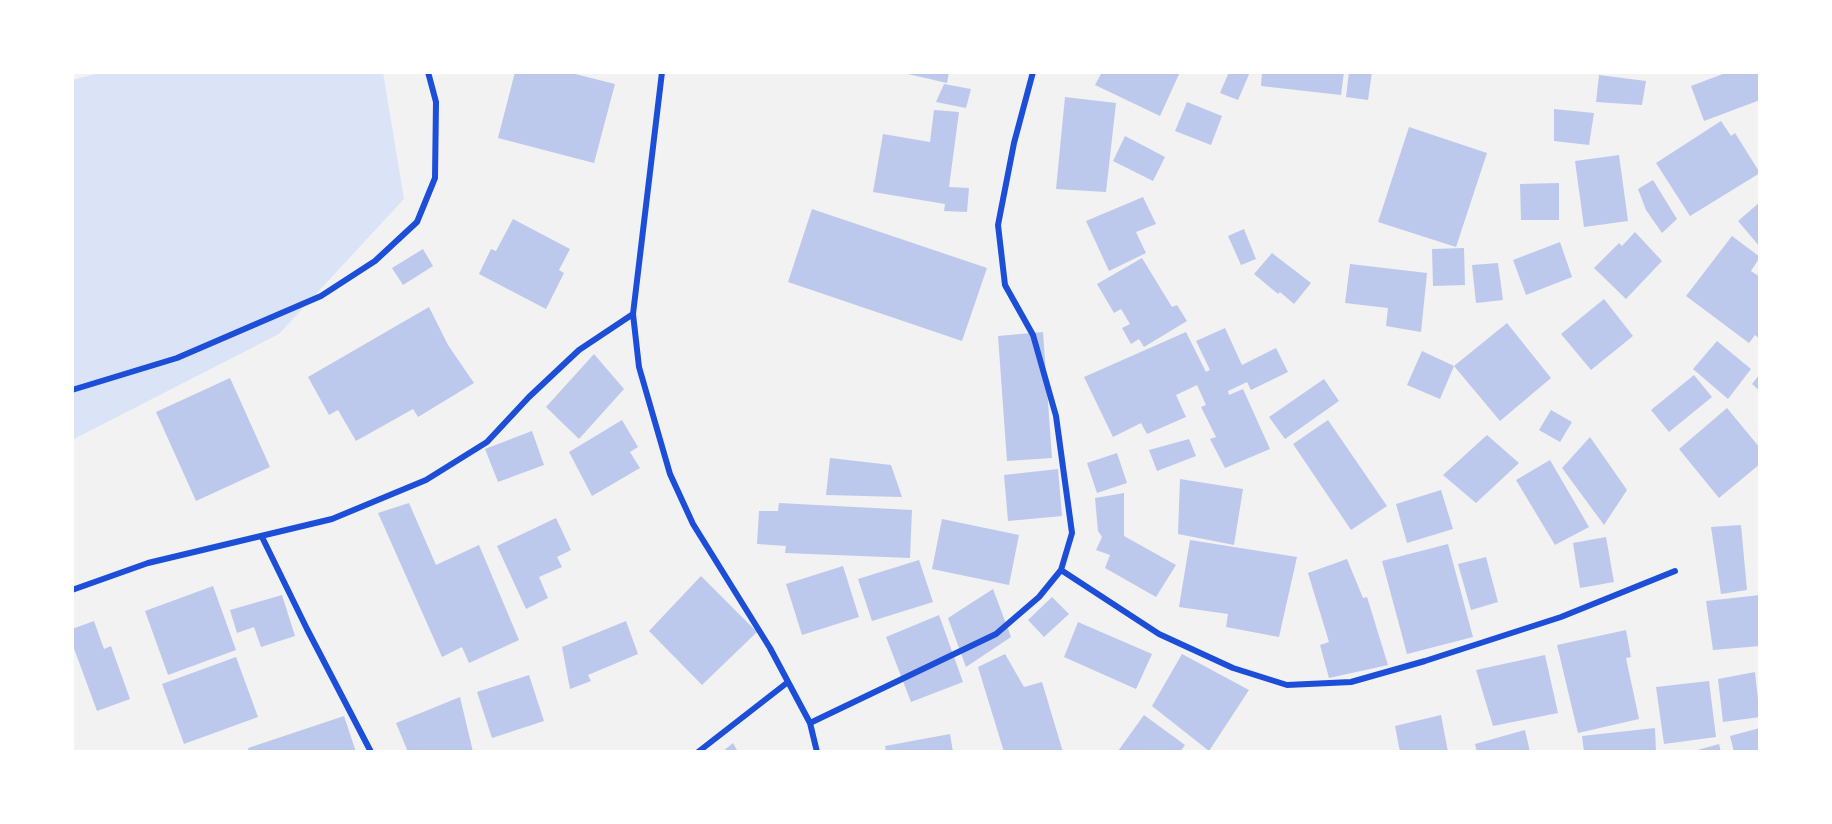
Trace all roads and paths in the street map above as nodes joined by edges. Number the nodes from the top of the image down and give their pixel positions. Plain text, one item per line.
1 (428, 72) edge
2 (662, 72) edge
3 (1033, 72) edge
4 (633, 314) junction
5 (72, 390) edge
6 (262, 537) junction
7 (1061, 570) junction
8 (1675, 571) dead end
9 (72, 590) edge
10 (788, 682) junction
11 (810, 723) junction
12 (371, 752) edge
13 (698, 752) edge
14 (817, 752) edge

1 - 5 street
2 - 4 street
3 - 7 street
4 - 6 street
4 - 10 street
6 - 9 street
6 - 12 street
7 - 8 street
7 - 11 street
10 - 11 street
10 - 13 street
11 - 14 street

